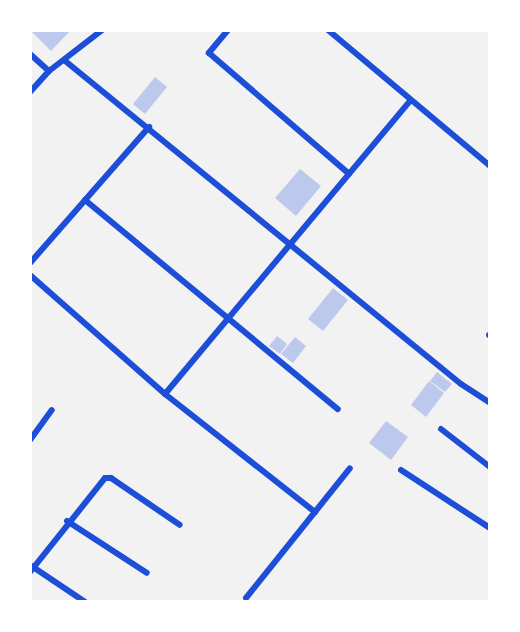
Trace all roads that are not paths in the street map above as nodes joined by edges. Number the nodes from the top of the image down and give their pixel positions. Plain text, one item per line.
1 (102, 30) edge
2 (228, 30) edge
3 (328, 30) edge
4 (30, 54) edge
5 (64, 60) junction
6 (49, 71) junction
7 (30, 92) edge
8 (411, 100) junction
9 (149, 127) junction
10 (490, 166) edge
11 (350, 174) junction
12 (85, 200) junction
13 (290, 244) junction
14 (30, 263) edge
15 (30, 275) edge
16 (227, 319) junction
17 (165, 394) junction
18 (490, 403) edge
19 (338, 409) dead end
20 (52, 410) dead end
21 (441, 429) dead end
22 (30, 440) edge
23 (490, 467) edge
24 (350, 468) dead end
25 (401, 470) dead end
26 (315, 512) junction
27 (68, 521) junction
28 (180, 525) dead end
29 (490, 528) edge
30 (31, 568) edge
31 (147, 573) dead end
32 (246, 598) dead end
33 (85, 602) edge

1 - 5 street
2 - 11 street
3 - 8 street
4 - 6 street
5 - 6 street
5 - 9 street
6 - 7 street
8 - 10 street
8 - 11 street
9 - 12 street
9 - 13 street
11 - 13 street
12 - 14 street
12 - 16 street
13 - 16 street
13 - 18 street
15 - 17 street
16 - 17 street
16 - 19 street
17 - 26 street
20 - 22 street
21 - 23 street
24 - 26 street
25 - 29 street
26 - 32 street
27 - 28 street
27 - 30 street
27 - 31 street
30 - 33 street

